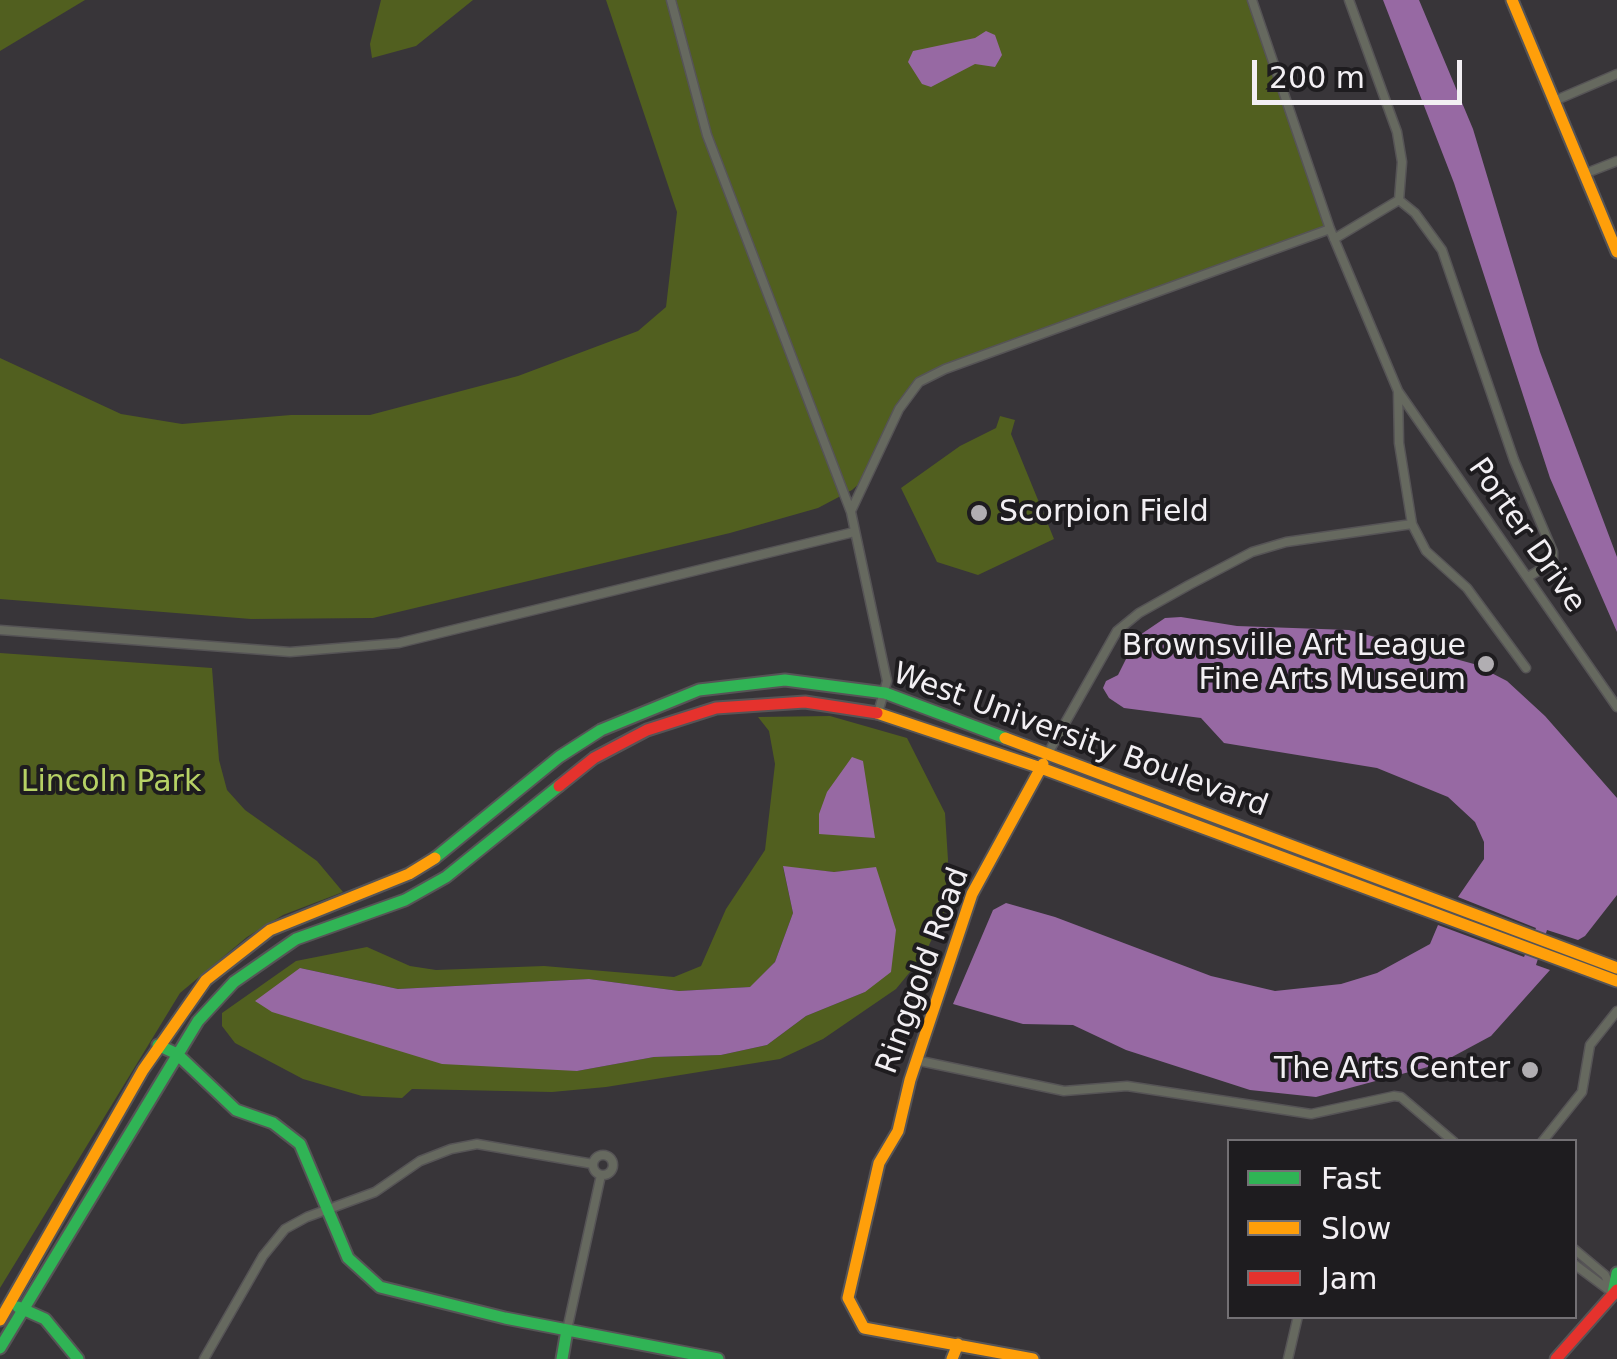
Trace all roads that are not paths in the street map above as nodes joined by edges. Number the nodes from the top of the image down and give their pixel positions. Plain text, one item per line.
1 (671, 0) edge
2 (1252, 0) edge
3 (1350, 0) edge
4 (1512, 0) edge
5 (1617, 74) edge
6 (1554, 101) junction
7 (1617, 160) edge
8 (1584, 174) junction
9 (1398, 200) junction
10 (1330, 229) junction
11 (1334, 239) junction
12 (1617, 252) edge
13 (1398, 392) junction
14 (850, 512) junction
15 (1412, 524) junction
16 (854, 532) junction
17 (1528, 577) junction
18 (0, 630) edge
19 (1526, 668) dead end
20 (885, 693) junction
21 (1617, 708) edge
22 (878, 713) junction
23 (1047, 755) junction
24 (1041, 768) junction
25 (327, 906) junction
26 (334, 924) junction
27 (1522, 939) junction
28 (1547, 948) junction
29 (1617, 968) edge
30 (1617, 981) edge
31 (1617, 1011) edge
32 (158, 1044) junction
33 (177, 1054) junction
34 (920, 1061) junction
35 (1450, 1139) edge
36 (1544, 1139) edge
37 (593, 1164) junction
38 (601, 1175) junction
39 (326, 1210) junction
40 (1577, 1252) edge
41 (1577, 1266) edge
42 (1617, 1273) edge
43 (1616, 1293) edge
44 (10, 1303) junction
45 (24, 1310) junction
46 (1297, 1319) edge
47 (0, 1320) edge
48 (567, 1330) junction
49 (958, 1344) junction
50 (0, 1348) edge
51 (78, 1359) edge
52 (204, 1359) edge
53 (562, 1359) edge
54 (718, 1359) edge
55 (952, 1359) edge
56 (1033, 1359) edge
57 (1288, 1359) edge
58 (1556, 1359) edge

1 - 14 street
2 - 10 street
3 - 9 street
4 - 6 main road
5 - 6 street
6 - 8 main road
7 - 8 street
8 - 12 main road
9 - 11 street
9 - 17 street
10 - 11 street
10 - 14 street
11 - 13 street
13 - 15 street
13 - 17 street, Porter Drive
14 - 16 street
15 - 19 street
15 - 23 street, Ringgold Road
16 - 18 street
16 - 20 street
17 - 21 street, Porter Drive
20 - 22 street
20 - 23 main road, West University Boulevard
20 - 25 main road, West University Boulevard
22 - 24 main road, West University Boulevard
22 - 26 main road, West University Boulevard
23 - 24 main road, Ringgold Road
23 - 27 main road, West University Boulevard
24 - 27 main road, West University Boulevard
24 - 34 main road, Ringgold Road
25 - 26 main road
25 - 32 main road, West University Boulevard
26 - 33 main road, West University Boulevard
27 - 28 main road, West University Boulevard
28 - 29 main road, West University Boulevard
28 - 30 main road, West University Boulevard
31 - 36 street
32 - 33 main road
32 - 44 main road, West University Boulevard
33 - 39 main road
33 - 45 main road, West University Boulevard
34 - 35 street
34 - 49 main road, Ringgold Road
37 - 38 street
37 - 38 street
37 - 39 street
38 - 48 street
39 - 48 main road
39 - 52 street
40 - 43 street
41 - 43 street
42 - 43 main road
43 - 58 main road
44 - 45 main road
44 - 47 main road, West University Boulevard
45 - 50 main road, West University Boulevard
45 - 51 main road
46 - 57 street
48 - 53 main road
48 - 54 main road
49 - 55 main road
49 - 56 main road

